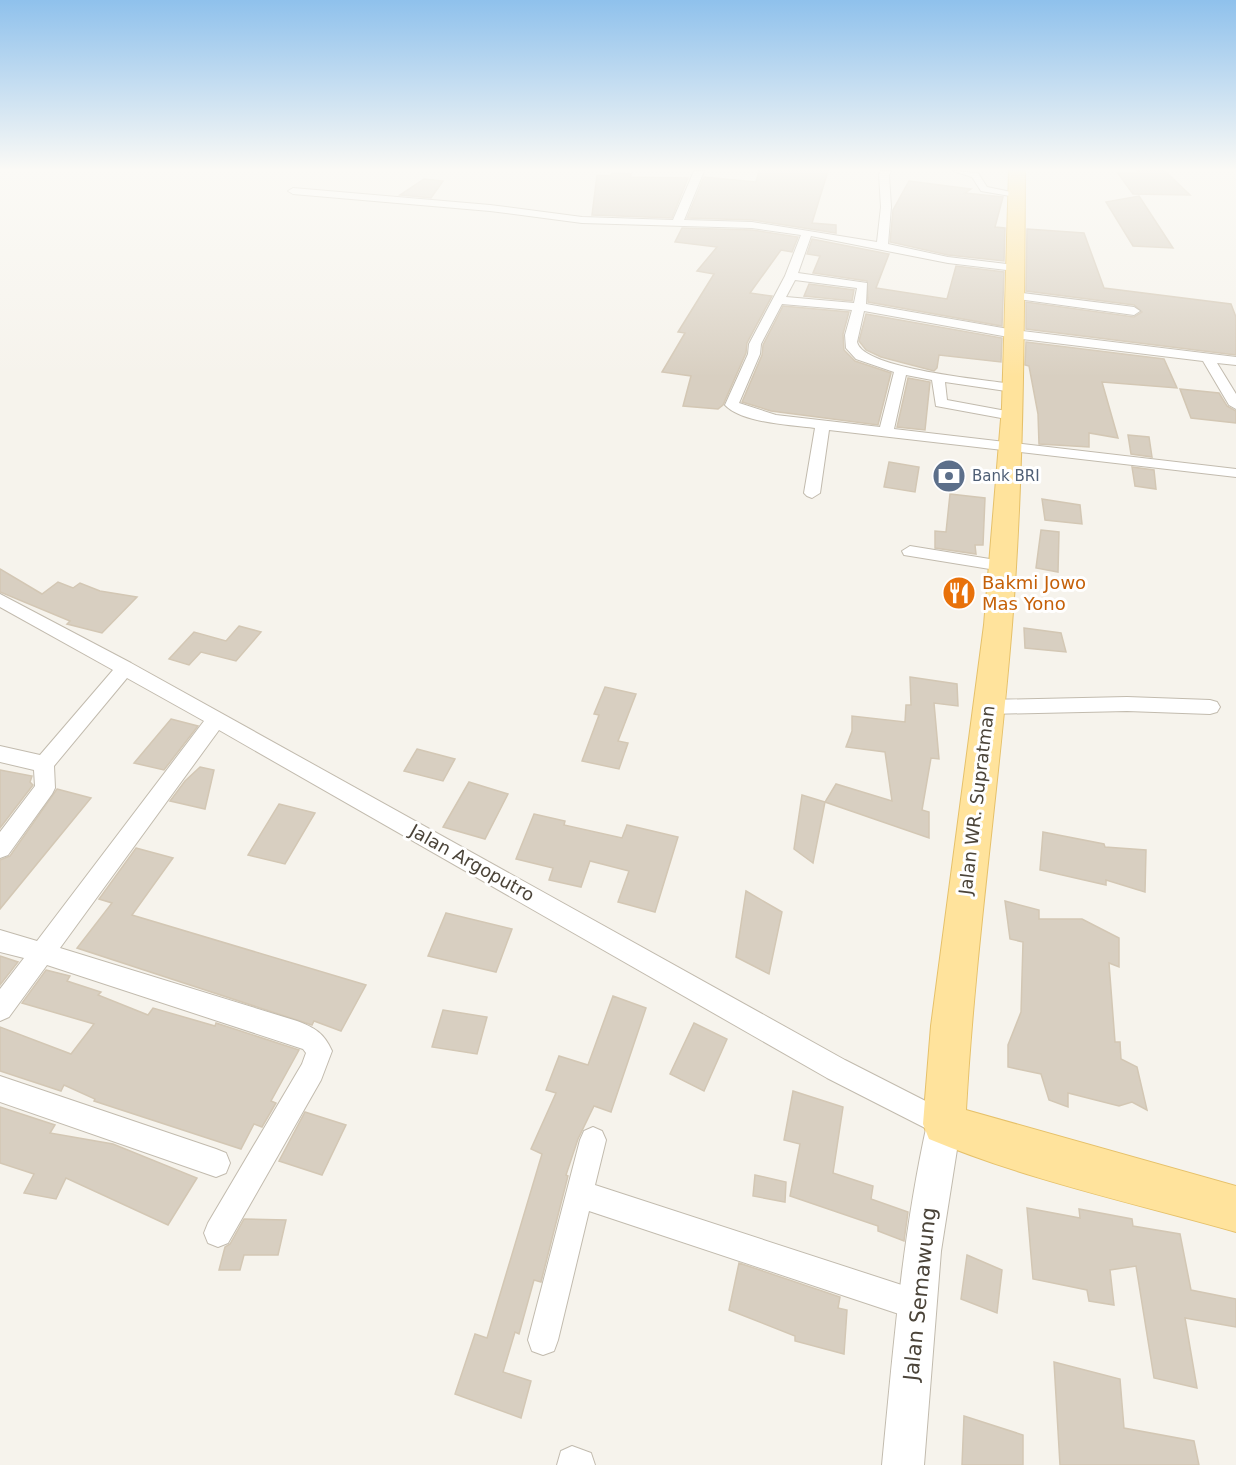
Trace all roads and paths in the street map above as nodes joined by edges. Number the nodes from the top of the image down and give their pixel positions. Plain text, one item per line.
1 (804, 239) edge
2 (850, 239) edge
3 (883, 239) edge
4 (1015, 239) edge
5 (882, 245) junction
6 (1015, 268) junction
7 (791, 276) junction
8 (1015, 296) junction
9 (778, 300) junction
10 (859, 308) junction
11 (1134, 311) dead end
12 (1014, 333) junction
13 (1208, 358) junction
14 (1236, 362) edge
15 (901, 370) junction
16 (938, 377) junction
17 (1013, 388) junction
18 (1236, 405) edge
19 (1012, 416) junction
20 (823, 425) junction
21 (886, 432) junction
22 (1010, 448) junction
23 (1236, 473) edge
24 (812, 493) dead end
25 (910, 551) dead end
26 (1002, 566) junction
27 (0, 600) edge
28 (124, 668) junction
29 (988, 707) junction
30 (1210, 707) dead end
31 (216, 719) junction
32 (0, 754) edge
33 (44, 764) junction
34 (0, 849) edge
35 (0, 941) edge
36 (42, 953) junction
37 (0, 1009) edge
38 (0, 1089) edge
39 (944, 1124) junction
40 (593, 1140) dead end
41 (216, 1162) dead end
42 (580, 1194) junction
43 (1236, 1209) edge
44 (218, 1233) dead end
45 (917, 1305) junction
46 (543, 1340) dead end
47 (903, 1465) edge

1 - 7 street
2 - 5 street
3 - 5 street
4 - 6 main road, Jalan WR. Supratman
5 - 6 street
6 - 8 main road, Jalan WR. Supratman
7 - 9 street
7 - 10 street
8 - 11 street
8 - 12 main road, Jalan WR. Supratman
9 - 10 street
9 - 20 street
10 - 12 street
10 - 15 street
12 - 13 street
12 - 17 main road, Jalan WR. Supratman
13 - 14 street
13 - 18 street
15 - 16 street
15 - 21 street
16 - 17 street
16 - 19 street
17 - 19 main road, Jalan WR. Supratman
19 - 22 main road, Jalan WR. Supratman
20 - 21 street
20 - 24 street
21 - 22 street
22 - 23 street
22 - 26 main road, Jalan WR. Supratman
25 - 26 street
26 - 29 main road, Jalan WR. Supratman
27 - 28 street, Jalan Argoputro
28 - 31 street, Jalan Argoputro
28 - 33 street
29 - 30 street
29 - 39 main road, Jalan WR. Supratman
31 - 36 street
31 - 39 street, Jalan Argoputro
32 - 33 street
33 - 34 street
35 - 36 street
36 - 37 street
36 - 44 street
38 - 41 street
39 - 43 main road
39 - 45 street, Jalan Semawung
40 - 42 street
42 - 45 street
42 - 46 street
45 - 47 street, Jalan Semawung

